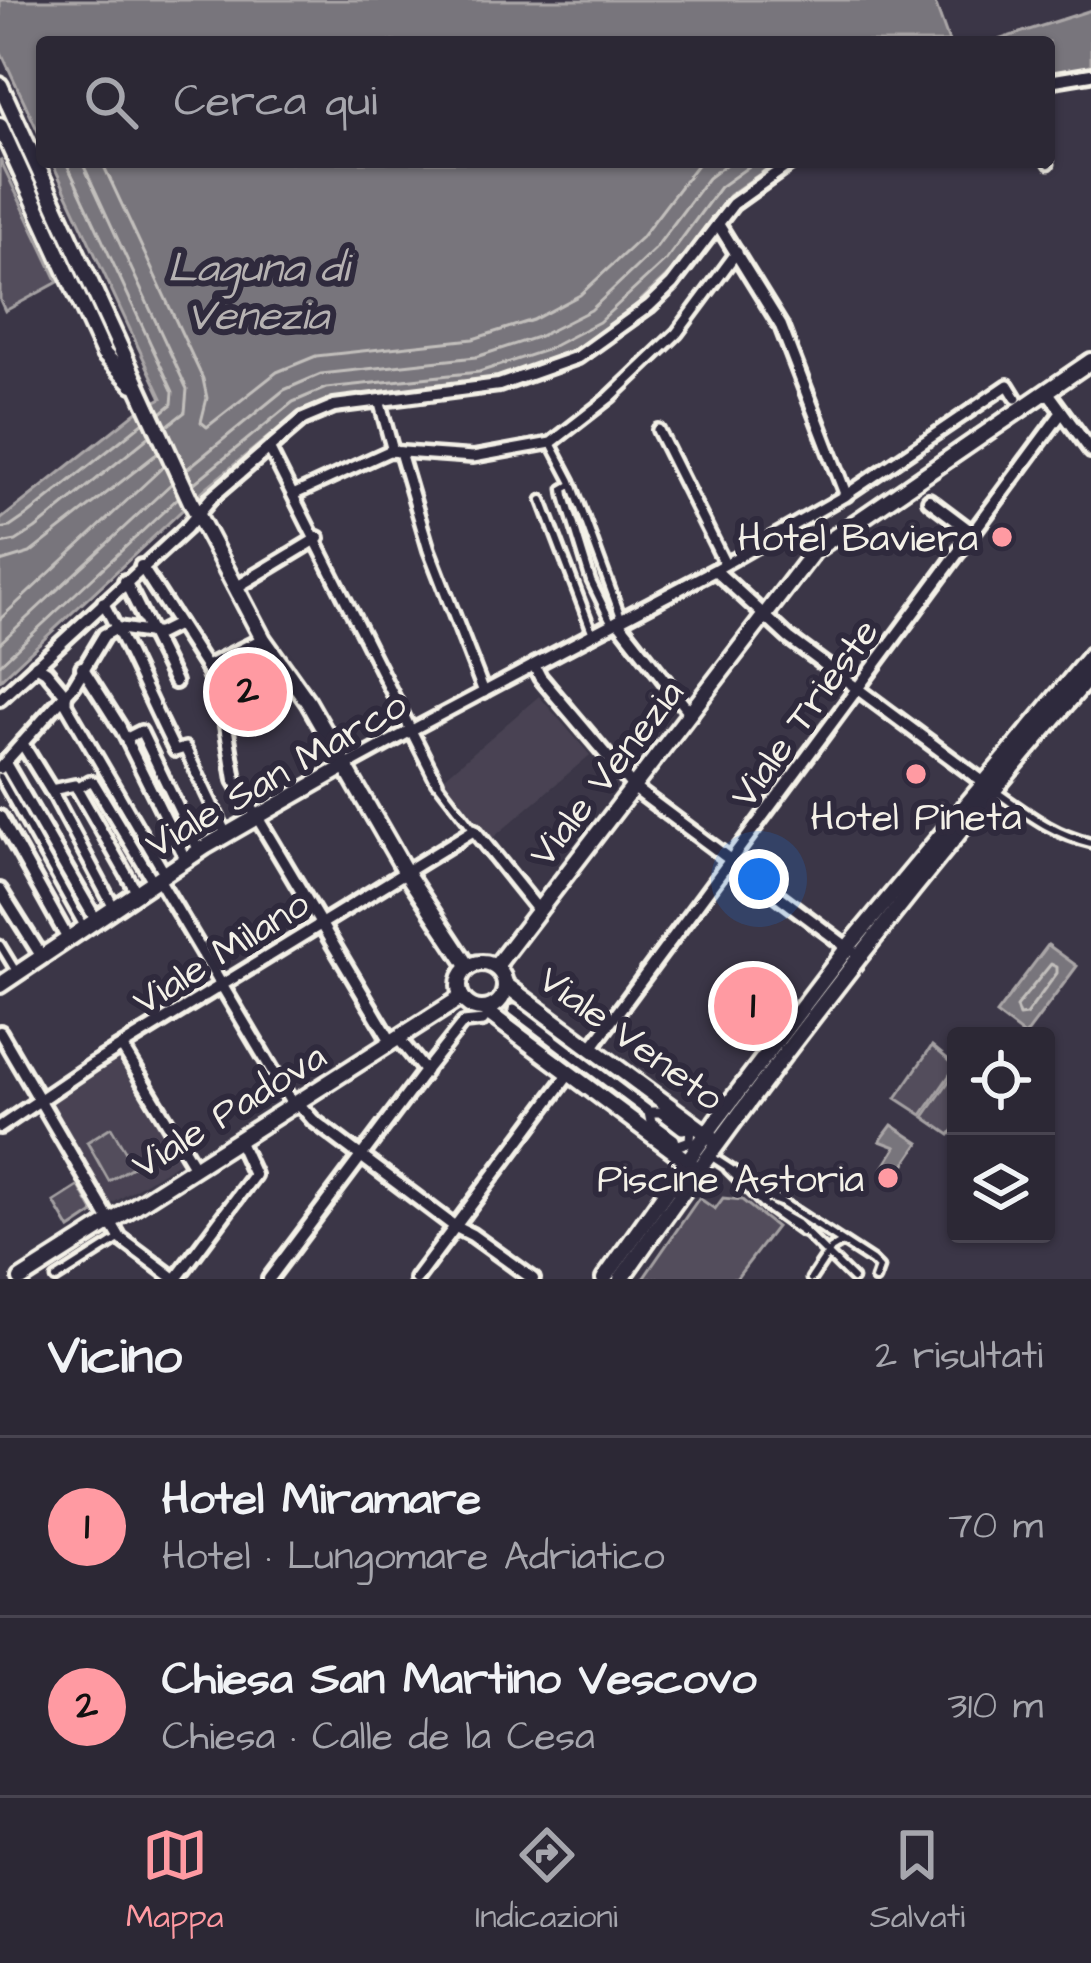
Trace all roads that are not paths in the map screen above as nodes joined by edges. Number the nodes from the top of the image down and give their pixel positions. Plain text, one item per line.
1 (1091, 74) edge
2 (1055, 79) edge
3 (0, 85) edge
4 (0, 126) edge
5 (36, 164) edge
6 (38, 168) edge
7 (783, 168) edge
8 (718, 224) junction
9 (737, 252) junction
10 (1091, 361) edge
11 (1047, 391) junction
12 (1016, 398) dead end
13 (144, 399) junction
14 (379, 400) junction
15 (1062, 412) junction
16 (658, 430) dead end
17 (551, 442) junction
18 (269, 448) junction
19 (397, 451) junction
20 (1091, 451) edge
21 (572, 484) junction
22 (909, 485) junction
23 (295, 494) junction
24 (846, 495) junction
25 (542, 500) dead end
26 (929, 500) joint
27 (194, 508) junction
28 (973, 533) junction
29 (317, 538) junction
30 (141, 566) junction
31 (720, 567) junction
32 (125, 581) junction
33 (236, 587) junction
34 (104, 602) junction
35 (766, 618) junction
36 (618, 621) junction
37 (178, 624) junction
38 (117, 628) junction
39 (151, 634) junction
40 (593, 634) junction
41 (263, 639) junction
42 (1091, 655) edge
43 (36, 665) junction
44 (534, 665) junction
45 (82, 667) junction
46 (206, 667) junction
47 (1091, 675) edge
48 (176, 682) dead end
49 (856, 690) junction
50 (484, 692) junction
51 (66, 695) junction
52 (0, 699) edge
53 (691, 714) junction
54 (409, 727) junction
55 (123, 732) joint
56 (22, 743) junction
57 (344, 766) junction
58 (2, 769) edge
59 (437, 782) joint
60 (988, 786) junction
61 (634, 788) junction
62 (77, 789) junction
63 (51, 790) junction
64 (255, 815) junction
65 (0, 817) edge
66 (474, 830) junction
67 (226, 834) junction
68 (1091, 843) edge
69 (193, 855) junction
70 (731, 861) junction
71 (405, 871) junction
72 (159, 878) junction
73 (0, 890) edge
74 (137, 892) junction
75 (114, 908) junction
76 (539, 911) junction
77 (90, 924) junction
78 (322, 924) junction
79 (68, 939) junction
80 (0, 945) edge
81 (854, 951) junction
82 (42, 957) junction
83 (468, 966) junction
84 (496, 966) junction
85 (17, 974) junction
86 (0, 985) edge
87 (506, 985) junction
88 (222, 986) junction
89 (462, 997) junction
90 (483, 1015) junction
91 (506, 1020) dead end
92 (541, 1023) junction
93 (0, 1032) edge
94 (530, 1038) dead end
95 (395, 1041) junction
96 (122, 1047) junction
97 (568, 1056) junction
98 (593, 1065) junction
99 (425, 1072) junction
100 (640, 1089) dead end
101 (42, 1098) junction
102 (629, 1104) junction
103 (297, 1106) junction
104 (649, 1112) junction
105 (0, 1126) edge
106 (239, 1142) junction
107 (711, 1143) junction
108 (362, 1157) junction
109 (693, 1165) junction
110 (195, 1168) junction
111 (728, 1169) junction
112 (110, 1221) junction
113 (454, 1226) junction
114 (120, 1238) junction
115 (841, 1243) junction
116 (829, 1256) junction
117 (25, 1277) edge
118 (56, 1279) edge
119 (176, 1279) edge
120 (269, 1279) edge
121 (416, 1279) edge
122 (532, 1279) edge
123 (604, 1279) edge
124 (621, 1279) edge
125 (811, 1279) edge
126 (854, 1279) edge
127 (875, 1279) edge

1 - 2 street
3 - 5 street
4 - 13 street
6 - 13 street
7 - 8 street
8 - 9 street
8 - 14 street
9 - 17 street
9 - 24 street
10 - 11 street
11 - 15 street
11 - 22 street
12 - 24 street, Viale San Marco
13 - 27 street
14 - 18 street
14 - 19 street
15 - 20 street
15 - 28 street, Viale Trieste
16 - 31 street
17 - 19 street
17 - 21 lane
18 - 23 street
18 - 27 street
19 - 23 street
19 - 50 street
21 - 36 lane
21 - 36 lane
22 - 26 street
22 - 35 street
23 - 29 street
24 - 31 street, Viale San Marco
25 - 40 lane
26 - 28 street
27 - 30 street
27 - 33 street
28 - 49 street, Viale Trieste
29 - 33 street
29 - 54 street
30 - 32 street
30 - 37 street
31 - 35 street
31 - 36 street, Viale San Marco
32 - 34 street
32 - 39 street
33 - 41 street
34 - 38 street
34 - 43 street
35 - 49 street
35 - 53 street, Viale Venezia
36 - 40 street, Viale San Marco
36 - 53 street
37 - 39 street
37 - 46 street
38 - 39 street
38 - 45 street
38 - 67 street
39 - 48 street
40 - 44 street, Viale San Marco
41 - 46 street
41 - 57 street
42 - 60 street
43 - 51 street
43 - 52 street
44 - 50 street, Viale San Marco
44 - 61 street
45 - 51 street
45 - 55 street
46 - 64 street
47 - 60 street
49 - 60 street
49 - 70 street, Viale Trieste
50 - 54 street, Viale San Marco
51 - 56 street
51 - 72 street
53 - 61 street, Viale Venezia
54 - 57 street, Viale San Marco
54 - 59 street
55 - 69 street
56 - 58 street
56 - 63 street
57 - 64 street, Viale San Marco
57 - 71 street
58 - 77 street
59 - 66 lane
60 - 68 lane
60 - 81 street
61 - 70 street
61 - 76 street, Viale Venezia
62 - 63 street
62 - 72 street
62 - 74 street
63 - 75 street
64 - 67 street, Viale San Marco
64 - 78 street
65 - 79 street
66 - 71 street, Viale Milano
66 - 76 street
67 - 69 street, Viale San Marco
69 - 72 street, Viale San Marco
70 - 81 street
70 - 98 street, Viale Trieste
71 - 78 street, Viale Milano
71 - 83 street
72 - 74 street, Viale San Marco
72 - 88 street
73 - 82 street
74 - 75 street, Viale San Marco
75 - 77 street, Viale San Marco
76 - 84 street, Viale Venezia
77 - 79 street, Viale San Marco
78 - 88 street, Viale Milano
78 - 95 street
79 - 82 street, Viale San Marco
80 - 85 lane
81 - 107 street
82 - 85 street, Viale San Marco
83 - 84 street
83 - 89 street
84 - 87 street
85 - 86 street, Viale San Marco
87 - 90 street
87 - 98 street, Viale Veneto
88 - 96 street, Viale Milano
88 - 103 street
89 - 90 street
89 - 95 street, Viale Padova
90 - 97 street, Viale Veneto
90 - 99 street
91 - 92 street
92 - 94 street
92 - 97 street
93 - 101 street
95 - 99 street
95 - 103 street, Viale Padova
96 - 101 street, Viale Milano
96 - 110 street
97 - 98 street
97 - 109 street, Viale Veneto
97 - 113 street
98 - 102 street
98 - 107 street, Viale Veneto
99 - 108 street
100 - 102 street
101 - 105 street, Viale Milano
101 - 112 street
102 - 104 street
103 - 106 street, Viale Padova
103 - 108 street
104 - 104 street
106 - 110 street, Viale Padova
106 - 119 street
107 - 109 street
107 - 111 lane
108 - 113 street
108 - 120 street
109 - 123 street
109 - 124 street
110 - 112 street, Viale Padova
111 - 115 lane
111 - 116 lane
112 - 114 street
112 - 117 street, Viale Padova
113 - 121 street
113 - 122 street
114 - 118 lane
114 - 119 street
115 - 116 lane
115 - 127 lane
116 - 125 lane
116 - 126 lane

